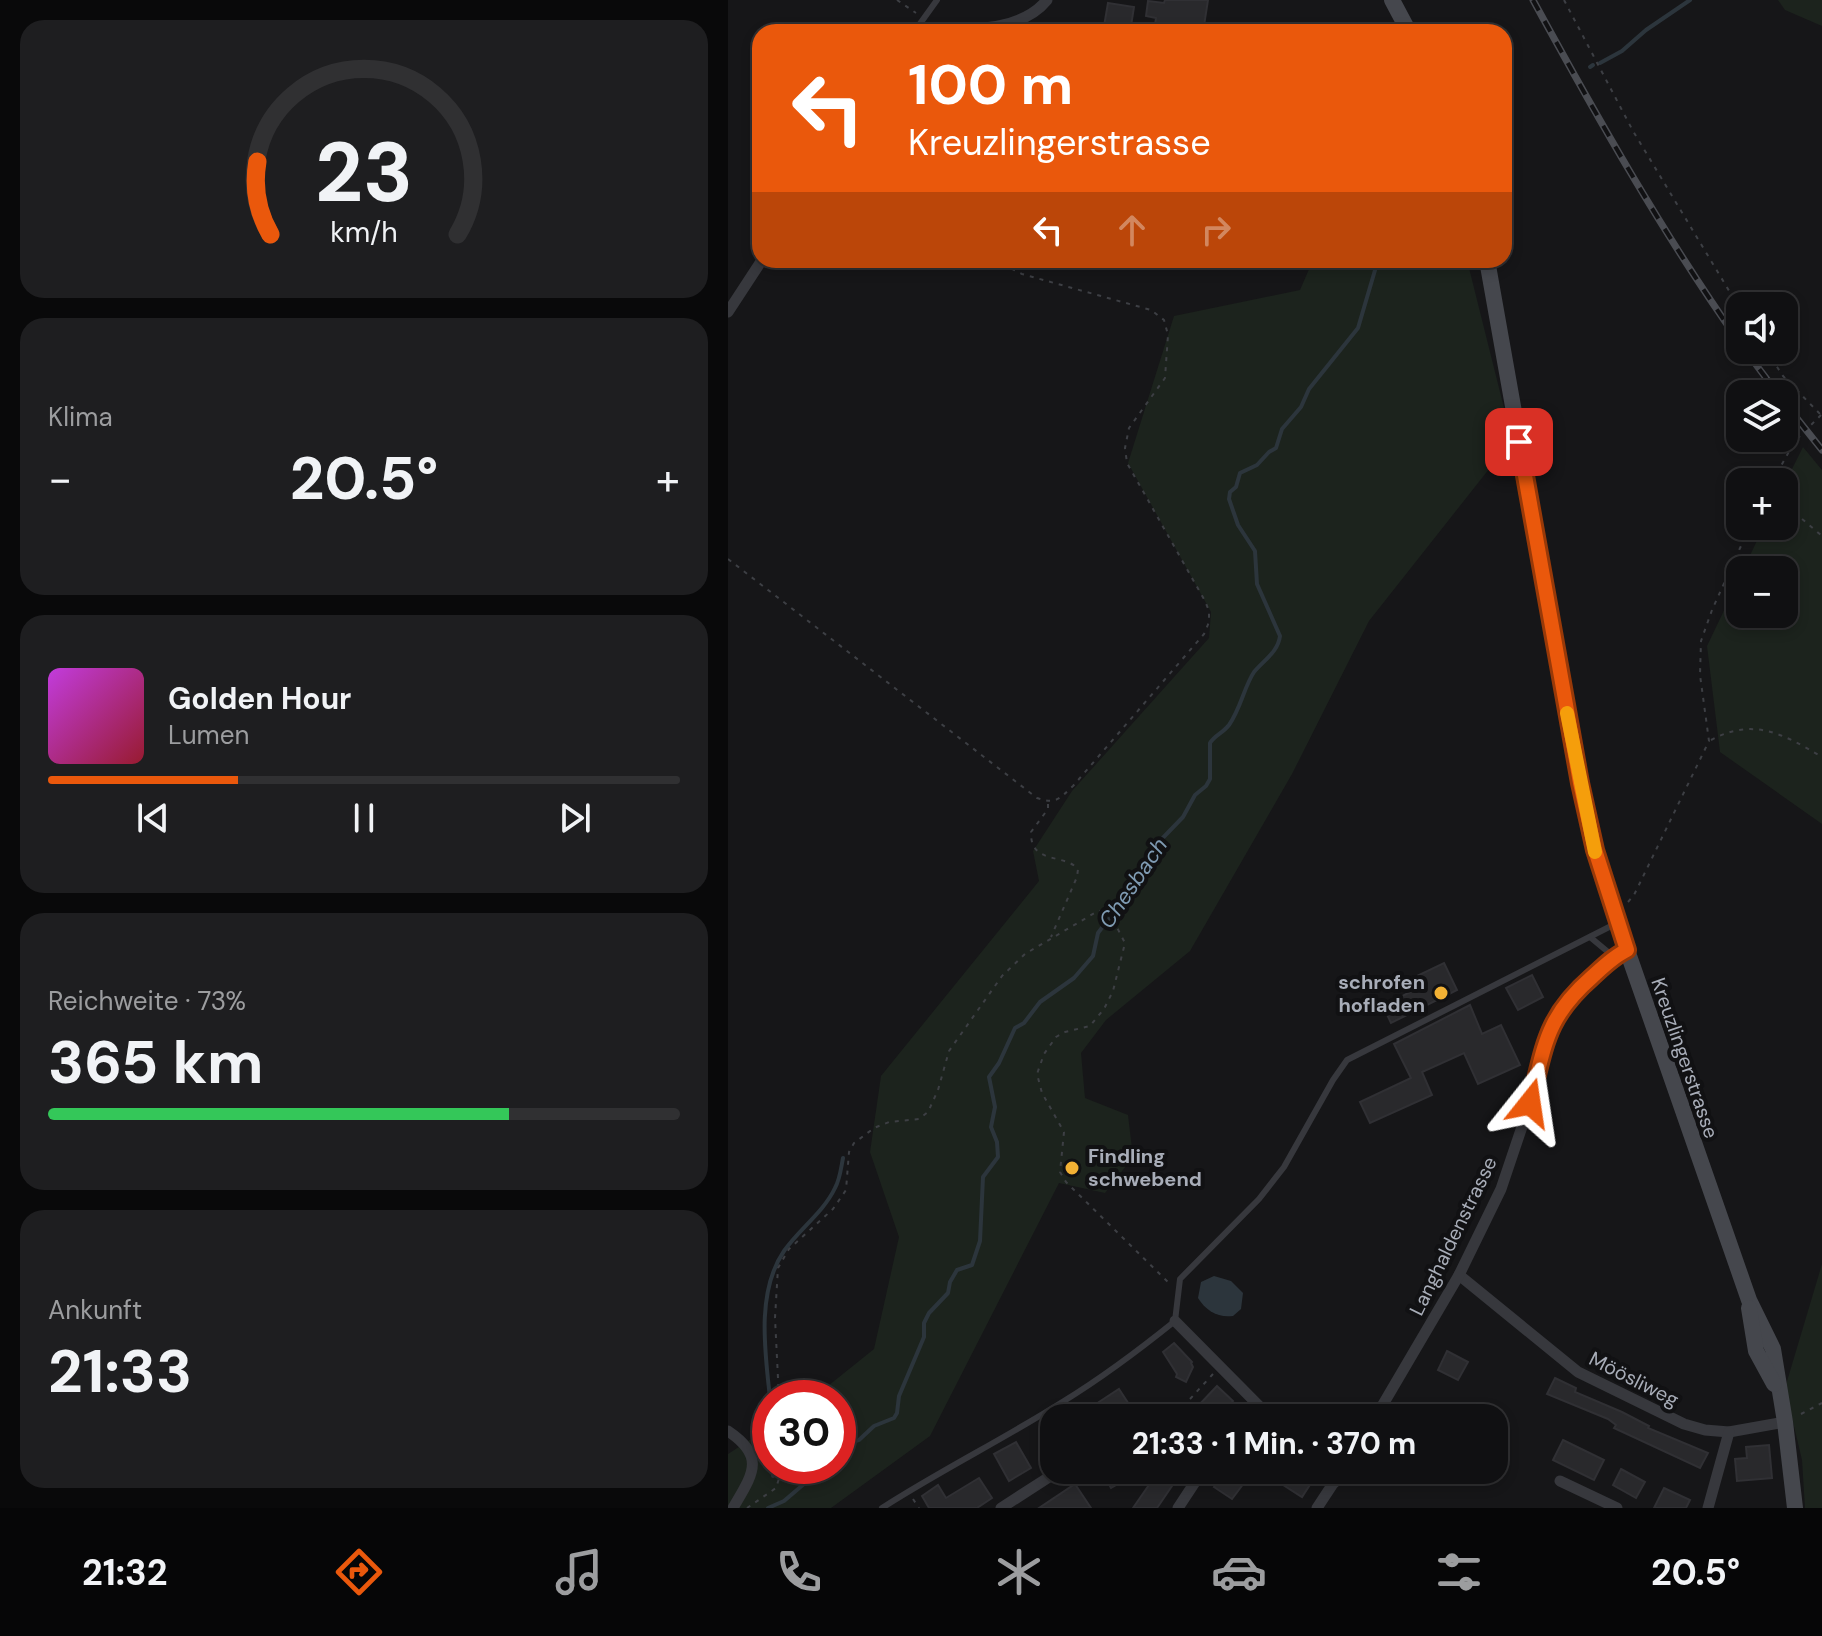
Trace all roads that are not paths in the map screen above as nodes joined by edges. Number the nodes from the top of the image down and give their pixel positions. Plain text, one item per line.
1 (937, 0) edge
2 (1047, 0) edge
3 (1392, 0) edge
4 (919, 24) edge
5 (1005, 24) edge
6 (1405, 24) edge
7 (757, 268) edge
8 (1488, 268) edge
9 (728, 312) edge
10 (1615, 916) junction
11 (1590, 937) junction
12 (1627, 950) junction
13 (1612, 960) junction
14 (1459, 1275) junction
15 (1175, 1321) junction
16 (1257, 1404) edge
17 (1383, 1404) edge
18 (1785, 1422) junction
19 (728, 1431) edge
20 (1729, 1432) junction
21 (1560, 1481) dead end
22 (1040, 1483) edge
23 (1194, 1484) edge
24 (1334, 1484) edge
25 (732, 1508) edge
26 (882, 1508) edge
27 (1001, 1508) edge
28 (1178, 1508) edge
29 (1317, 1508) edge
30 (1617, 1508) edge
31 (1708, 1508) edge
32 (1795, 1508) edge

1 - 4 lane
2 - 5 street
3 - 6 street
7 - 9 street
8 - 10 street, Kreuzlingerstrasse
10 - 11 lane
10 - 12 street, Kreuzlingerstrasse
11 - 13 lane
11 - 15 lane
12 - 13 street, Langhaldenstrasse
12 - 18 street, Kreuzlingerstrasse
13 - 14 street, Langhaldenstrasse
14 - 17 street, Langhaldenstrasse
14 - 20 street, Möösliweg
15 - 16 street
15 - 26 lane
18 - 20 street, Möösliweg
18 - 32 street, Kreuzlingerstrasse
19 - 25 street
20 - 31 street
21 - 30 street
22 - 27 street
23 - 28 street
24 - 29 street

